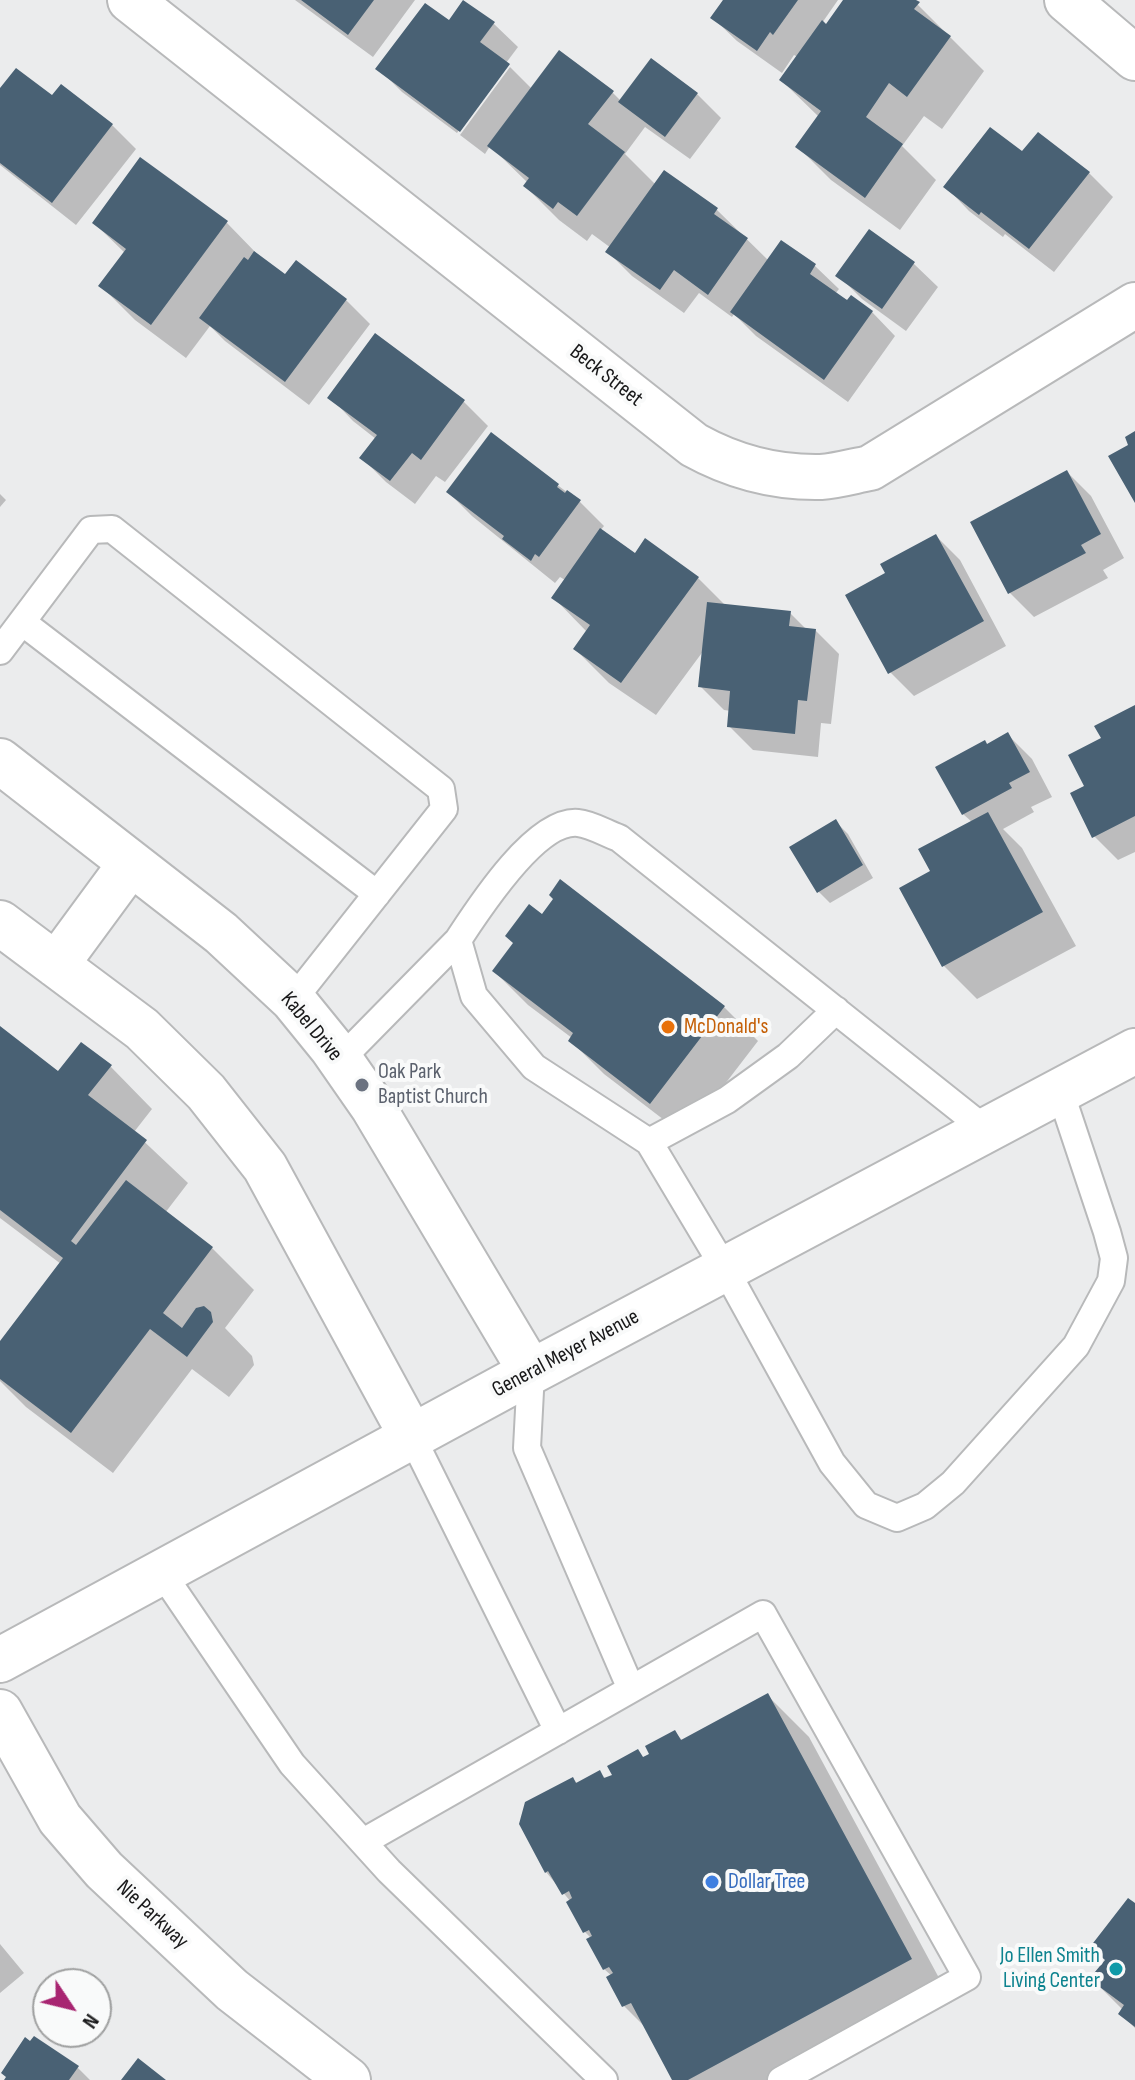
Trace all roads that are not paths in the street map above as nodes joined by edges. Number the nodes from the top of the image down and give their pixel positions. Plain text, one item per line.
1 (130, 0) edge
2 (1067, 0) edge
3 (1135, 58) edge
4 (1135, 305) edge
5 (22, 622) junction
6 (0, 651) edge
7 (0, 761) edge
8 (131, 863) junction
9 (377, 894) junction
10 (0, 923) edge
11 (458, 940) junction
12 (56, 965) junction
13 (293, 1000) junction
14 (836, 1010) junction
15 (1132, 1057) edge
16 (340, 1060) junction
17 (1060, 1091) junction
18 (986, 1130) junction
19 (649, 1142) junction
20 (1125, 1263) edge
21 (725, 1269) junction
22 (531, 1372) junction
23 (412, 1437) junction
24 (162, 1573) junction
25 (0, 1660) edge
26 (631, 1689) junction
27 (0, 1712) edge
28 (558, 1731) junction
29 (363, 1842) junction
30 (348, 2080) edge
31 (604, 2080) edge
32 (781, 2080) edge

1 - 4 street, Beck Street
2 - 3 street
5 - 6 lane
5 - 9 lane
5 - 9 lane
7 - 8 street, Kabel Drive
8 - 12 street
8 - 13 street, Kabel Drive
9 - 13 lane
10 - 12 street
11 - 14 lane
11 - 16 lane
11 - 19 lane
12 - 23 street
13 - 16 street, Kabel Drive
14 - 18 lane
14 - 19 lane
15 - 17 street, General Meyer Avenue
16 - 22 street, Kabel Drive
17 - 18 street, General Meyer Avenue
17 - 20 lane
18 - 21 street, General Meyer Avenue
19 - 21 lane
20 - 21 lane
21 - 22 street, General Meyer Avenue
22 - 23 street, General Meyer Avenue
22 - 26 lane
23 - 24 street, General Meyer Avenue
23 - 28 lane
24 - 25 street, General Meyer Avenue
24 - 29 lane
26 - 28 lane
26 - 32 lane
27 - 30 street, Nie Parkway
28 - 29 lane
29 - 31 lane

